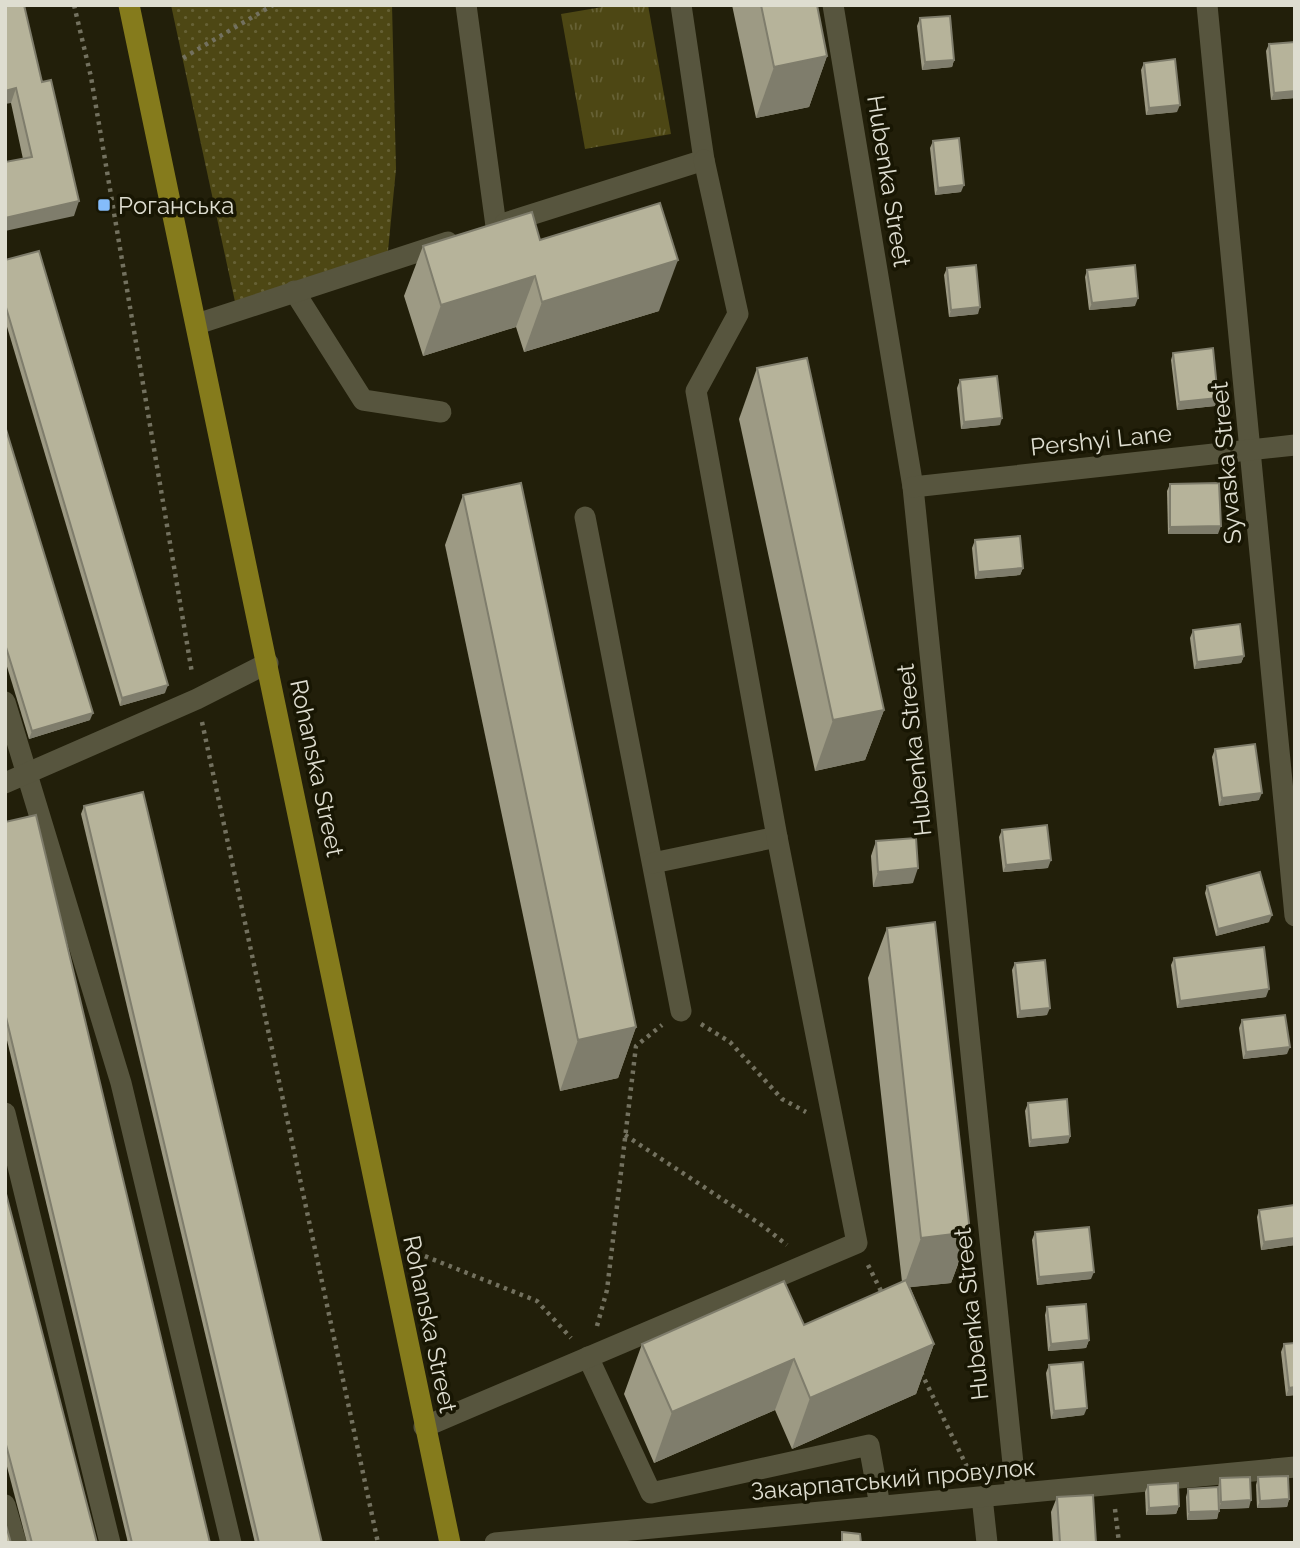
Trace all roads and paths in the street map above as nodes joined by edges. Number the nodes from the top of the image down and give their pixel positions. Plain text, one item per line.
1 (74, 5) edge
2 (129, 5) edge
3 (273, 5) edge
4 (466, 5) edge
5 (681, 5) edge
6 (833, 5) edge
7 (1207, 5) edge
8 (183, 58) dead end
9 (704, 160) junction
10 (496, 226) junction
11 (294, 291) junction
12 (197, 324) junction
13 (441, 412) dead end
14 (1295, 445) edge
15 (1252, 449) junction
16 (913, 487) junction
17 (585, 517) dead end
18 (268, 663) junction
19 (197, 699) junction
20 (5, 702) edge
21 (28, 773) junction
22 (5, 783) edge
23 (777, 837) junction
24 (653, 863) junction
25 (1295, 916) edge
26 (681, 1011) junction
27 (5, 1113) edge
28 (835, 1128) junction
29 (625, 1135) junction
30 (386, 1241) junction
31 (857, 1243) junction
32 (809, 1264) junction
33 (888, 1306) edge
34 (588, 1357) junction
35 (919, 1368) edge
36 (424, 1427) junction
37 (1295, 1467) edge
38 (1112, 1484) junction
39 (1016, 1493) junction
40 (982, 1497) junction
41 (5, 1505) edge
42 (880, 1506) junction
43 (586, 1538) edge
44 (16, 1543) edge
45 (110, 1543) edge
46 (231, 1543) edge
47 (378, 1543) edge
48 (450, 1543) edge
49 (495, 1543) edge
50 (986, 1543) edge
51 (1119, 1543) edge

1 - 19 path
2 - 12 main road, Rohanska Street
3 - 8 path
4 - 10 street
5 - 9 street
6 - 16 street, Hubenka Street
7 - 15 street, Syvaska Street
9 - 10 street
9 - 23 street
10 - 11 street
11 - 12 street
11 - 13 street
12 - 18 main road, Rohanska Street
14 - 15 street, Pershyi Lane
15 - 16 street, Pershyi Lane
15 - 25 street, Syvaska Street
16 - 39 street, Hubenka Street
17 - 24 street
18 - 19 street
18 - 30 main road, Rohanska Street
19 - 21 street
19 - 47 path
20 - 21 street
21 - 22 street
21 - 46 street
23 - 24 street
23 - 28 street
24 - 26 street
26 - 28 path
26 - 29 path
27 - 45 street
28 - 31 street
29 - 32 path
29 - 34 path
30 - 34 path
30 - 36 main road, Rohanska Street
31 - 32 street
31 - 33 path
32 - 34 street
34 - 36 street
34 - 42 street
35 - 40 path
36 - 48 main road, Rohanska Street
37 - 38 street, Закарпатський провулок
38 - 39 street, Закарпатський провулок
38 - 51 path
39 - 40 street, Закарпатський провулок
40 - 42 street, Закарпатський провулок
40 - 50 street
41 - 44 street
42 - 43 street, Закарпатський провулок
43 - 49 street, Закарпатський провулок

